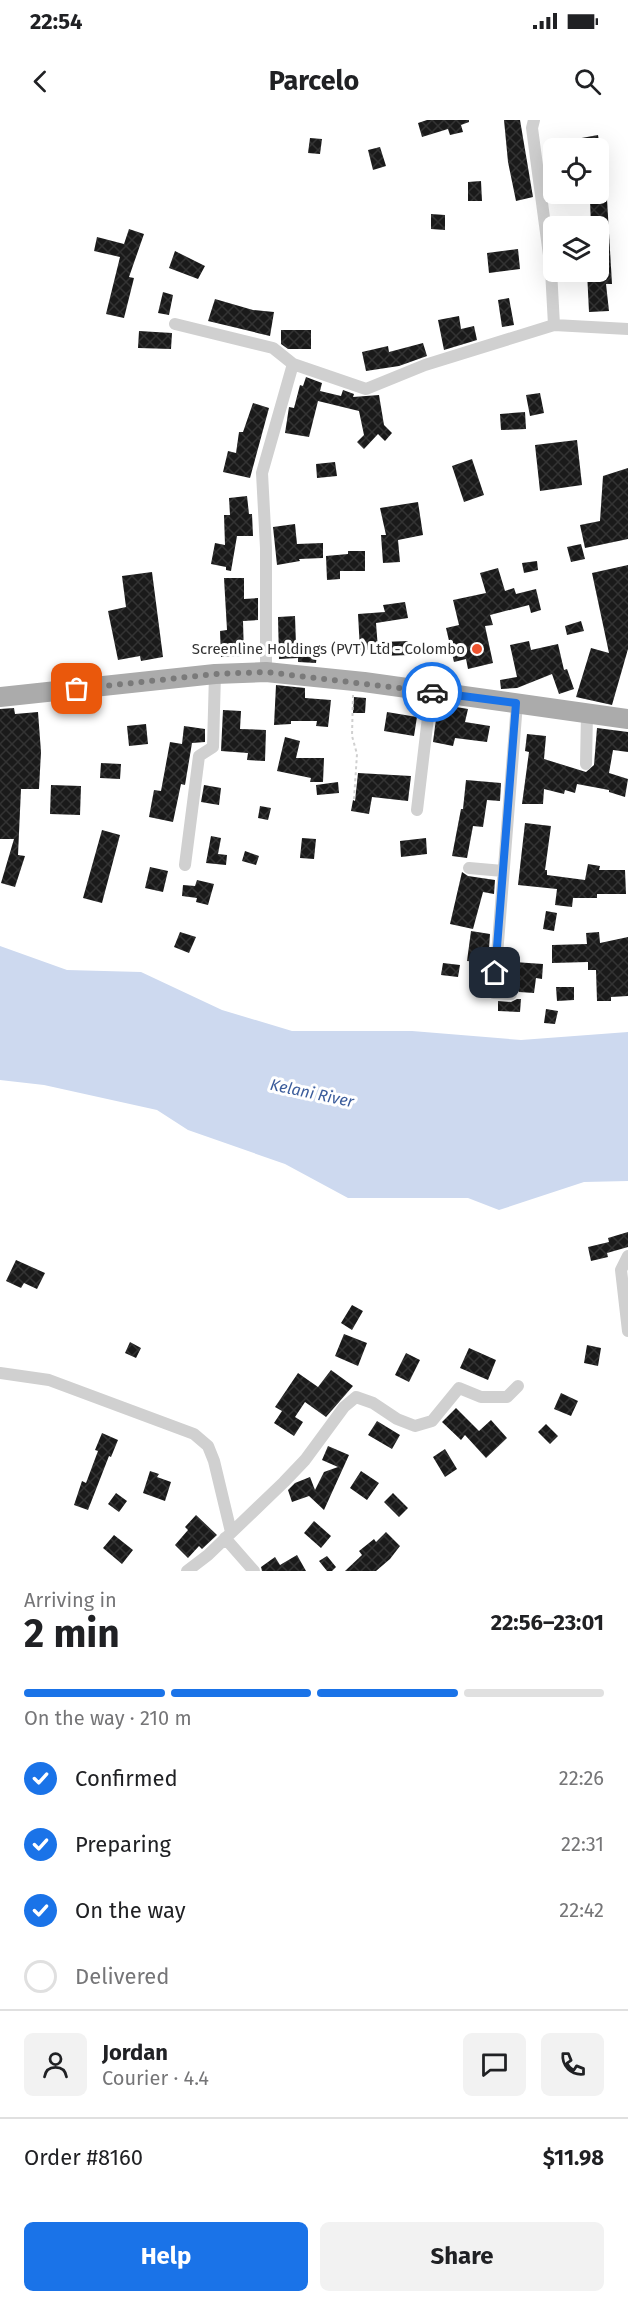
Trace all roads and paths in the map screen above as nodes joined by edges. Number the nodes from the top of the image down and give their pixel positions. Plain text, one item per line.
1 (534, 120) edge
2 (175, 324) dead end
3 (554, 325) junction
4 (628, 328) edge
5 (293, 364) junction
6 (266, 672) junction
7 (215, 674) junction
8 (353, 681) junction
9 (431, 692) junction
10 (0, 697) edge
11 (516, 703) junction
12 (587, 713) junction
13 (628, 718) edge
14 (586, 764) dead end
15 (354, 800) dead end
16 (417, 810) dead end
17 (185, 866) dead end
18 (469, 868) dead end
19 (503, 871) junction
20 (511, 994) dead end
21 (628, 1256) edge
22 (628, 1331) edge
23 (0, 1373) edge
24 (518, 1386) dead end
25 (228, 1535) junction
26 (187, 1571) edge
27 (254, 1571) edge

1 - 3 street
2 - 5 street
3 - 4 street
3 - 5 street
5 - 6 street
6 - 7 main road
6 - 8 main road
7 - 10 main road
7 - 17 street
8 - 9 main road
8 - 15 path
9 - 11 main road
9 - 16 street
11 - 12 main road
11 - 19 street
12 - 13 main road
12 - 14 street
18 - 19 street
19 - 20 street
21 - 22 street
23 - 25 street
24 - 25 street
25 - 26 street
25 - 27 street

